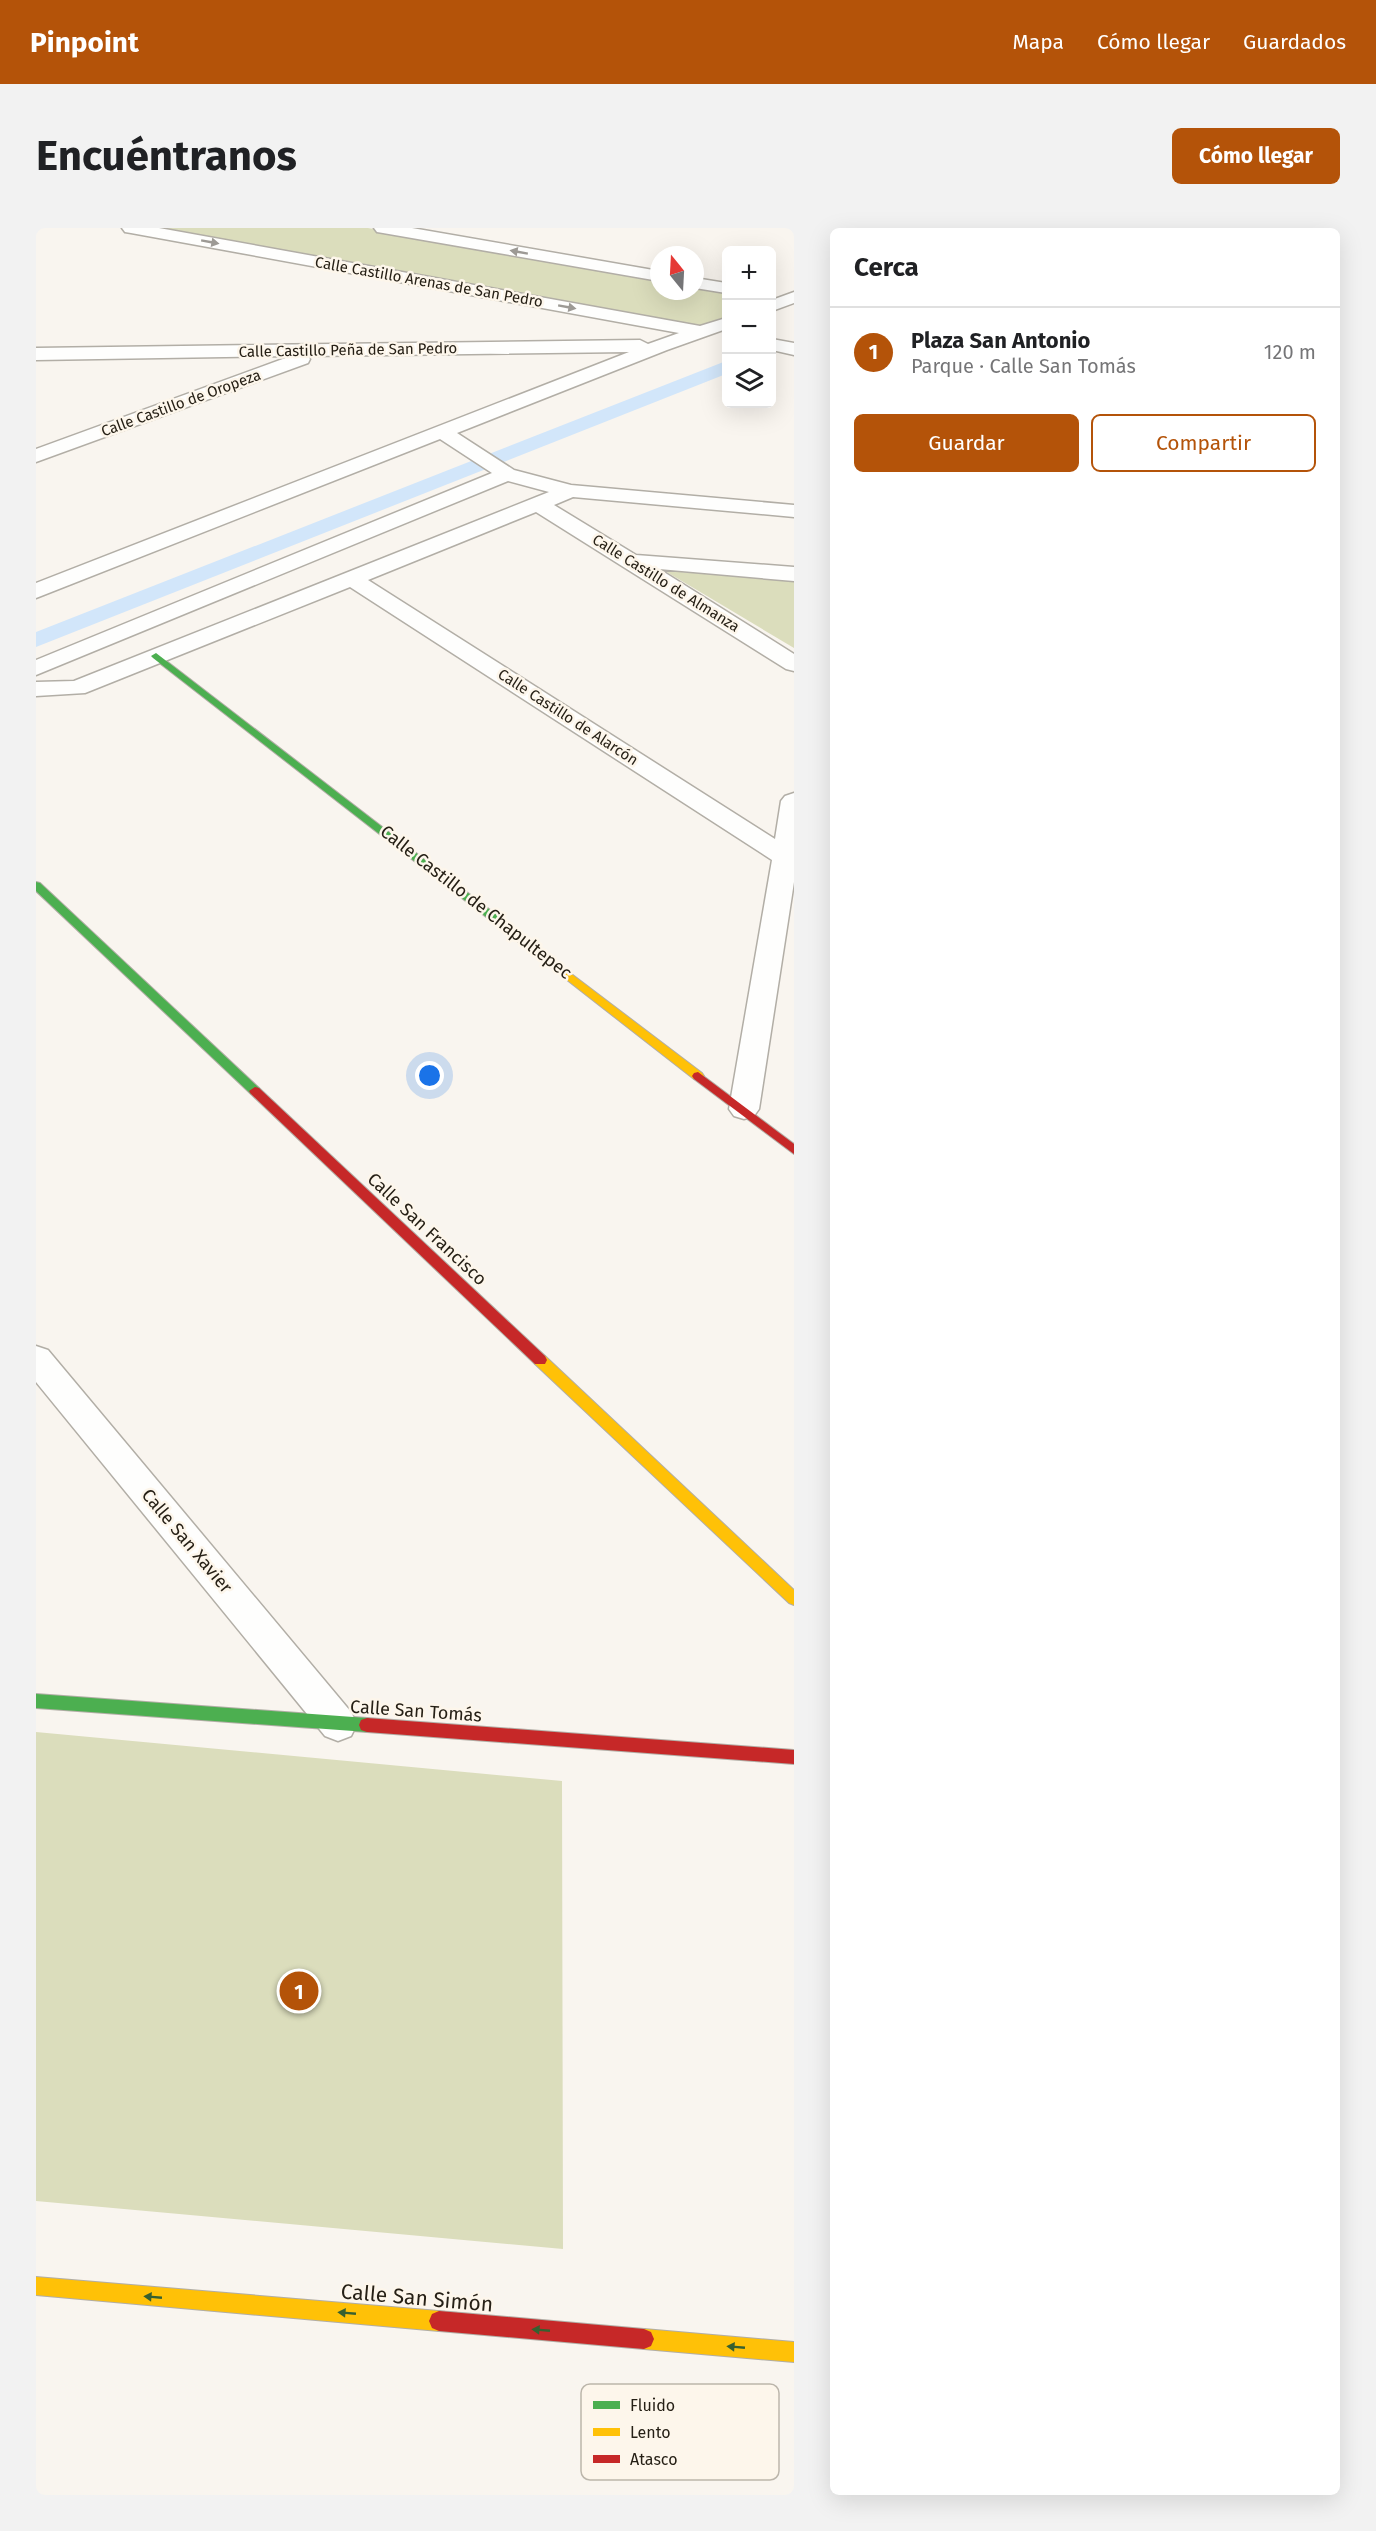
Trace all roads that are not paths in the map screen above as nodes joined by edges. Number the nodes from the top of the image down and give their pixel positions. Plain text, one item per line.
1 (131, 228) edge
2 (383, 228) edge
3 (650, 274) edge
4 (704, 284) edge
5 (722, 287) edge
6 (722, 324) edge
7 (702, 332) junction
8 (722, 336) edge
9 (660, 346) junction
10 (776, 346) edge
11 (794, 349) edge
12 (325, 350) junction
13 (36, 354) edge
14 (443, 432) junction
15 (36, 456) edge
16 (502, 470) junction
17 (571, 491) junction
18 (537, 504) junction
19 (794, 511) edge
20 (631, 561) junction
21 (794, 574) edge
22 (351, 578) junction
23 (39, 586) edge
24 (156, 656) junction
25 (794, 664) edge
26 (36, 668) edge
27 (36, 689) edge
28 (794, 801) edge
29 (785, 857) junction
30 (36, 885) edge
31 (744, 1109) junction
32 (794, 1150) edge
33 (36, 1359) edge
34 (794, 1599) edge
35 (36, 1701) edge
36 (338, 1724) junction
37 (794, 1757) edge
38 (36, 2286) edge
39 (794, 2352) edge

1 -> 7 street, Calle Castillo Arenas de San Pedro
3 -> 2 street
4 - 5 street
6 - 7 street
7 - 8 street, Calle Castillo Arenas de San Pedro
7 - 9 street
9 - 12 street, Calle Castillo Peña de San Pedro
9 - 14 street
10 - 11 street
12 - 13 street, Calle Castillo Peña de San Pedro
12 - 15 street, Calle Castillo de Oropeza
14 - 16 street
14 - 23 street
16 - 17 street
16 - 26 street
17 - 18 street
17 - 19 street
18 - 20 street, Calle Castillo de Almanza
18 - 22 street
20 - 21 street
20 - 25 street, Calle Castillo de Almanza
22 - 24 street
22 - 29 street, Calle Castillo de Alarcón
24 - 27 street
24 - 31 street, Calle Castillo de Chapultepec
28 - 29 street
29 - 31 street
30 - 34 street, Calle San Francisco
31 - 32 street, Calle Castillo de Chapultepec
33 - 36 street, Calle San Xavier
35 - 36 street, Calle San Tomás
36 - 37 street, Calle San Tomás
39 -> 38 street, Calle San Simón

